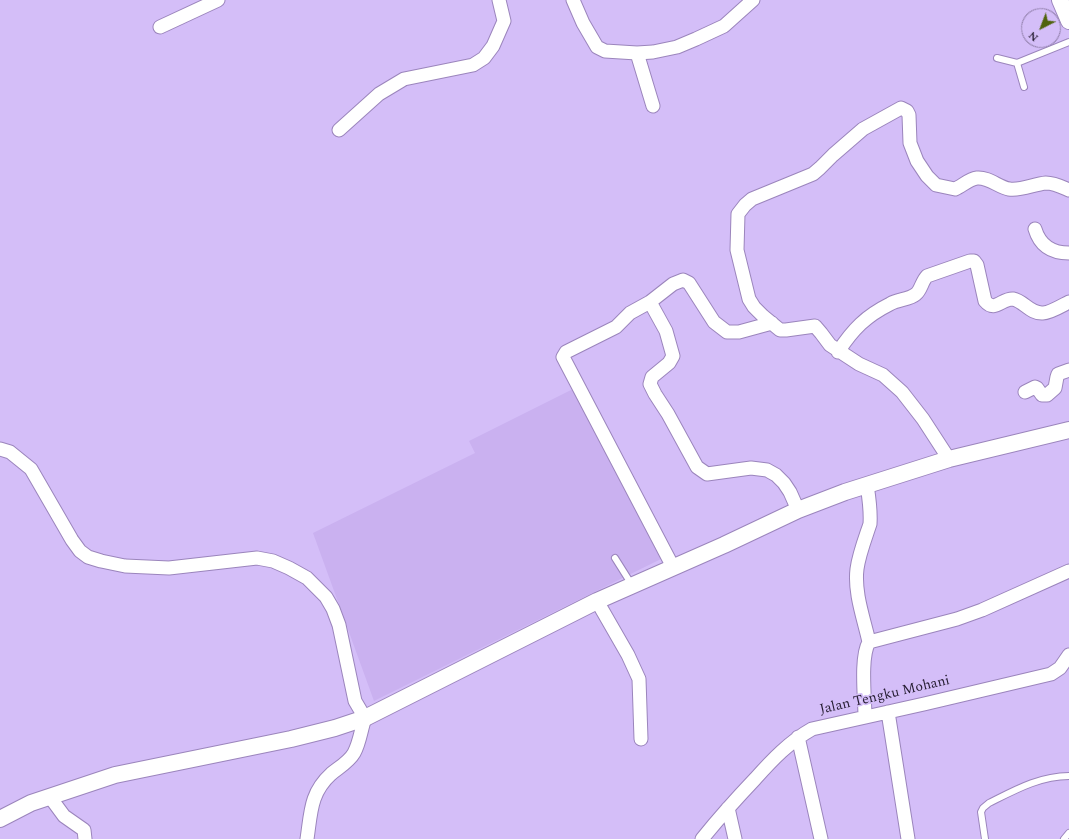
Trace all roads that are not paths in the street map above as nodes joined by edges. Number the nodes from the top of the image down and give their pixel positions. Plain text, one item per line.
1 (218, 0) edge
2 (499, 0) edge
3 (573, 0) edge
4 (753, 0) edge
5 (1060, 0) edge
6 (1069, 21) edge
7 (160, 28) dead end
8 (1069, 42) edge
9 (636, 53) junction
10 (997, 58) dead end
11 (1017, 63) junction
12 (1024, 87) dead end
13 (653, 106) dead end
14 (339, 130) dead end
15 (1069, 190) edge
16 (1035, 229) dead end
17 (1069, 253) edge
18 (650, 302) junction
19 (1069, 302) edge
20 (772, 323) junction
21 (838, 352) junction
22 (1069, 370) edge
23 (1025, 392) dead end
24 (1069, 430) edge
25 (0, 449) edge
26 (949, 459) junction
27 (867, 485) junction
28 (798, 510) junction
29 (615, 558) dead end
30 (673, 567) junction
31 (1069, 571) edge
32 (632, 585) junction
33 (597, 601) junction
34 (869, 642) junction
35 (1069, 655) edge
36 (888, 712) junction
37 (865, 717) junction
38 (365, 718) junction
39 (798, 737) junction
40 (641, 738) dead end
41 (1069, 776) edge
42 (50, 797) junction
43 (728, 808) junction
44 (0, 819) edge
45 (1069, 833) edge
46 (86, 839) edge
47 (307, 839) edge
48 (702, 839) edge
49 (735, 839) edge
50 (822, 839) edge
51 (908, 839) edge
52 (985, 839) edge
53 (1064, 839) edge

1 - 7 street
2 - 14 street
3 - 9 street
4 - 9 street
5 - 6 street
8 - 11 lane
9 - 13 street
10 - 11 lane
11 - 12 lane
15 - 20 street
16 - 17 street
18 - 20 street
18 - 28 street
18 - 30 street
19 - 21 street
20 - 21 street
21 - 26 street
22 - 23 street
24 - 26 street
25 - 38 street
26 - 27 street
27 - 28 street
27 - 34 street
28 - 30 street
29 - 32 lane
30 - 32 street
31 - 34 street
32 - 33 street
33 - 38 street
33 - 40 street
34 - 37 street
35 - 36 street, Jalan Tengku Mohani
36 - 37 street, Jalan Tengku Mohani
36 - 51 street
37 - 39 street, Jalan Tengku Mohani
38 - 42 street
38 - 47 street
39 - 43 street, Jalan Tengku Mohani
39 - 50 street
41 - 52 lane
42 - 44 street
42 - 46 street
43 - 48 street, Jalan Tengku Mohani
43 - 49 street
45 - 53 lane

